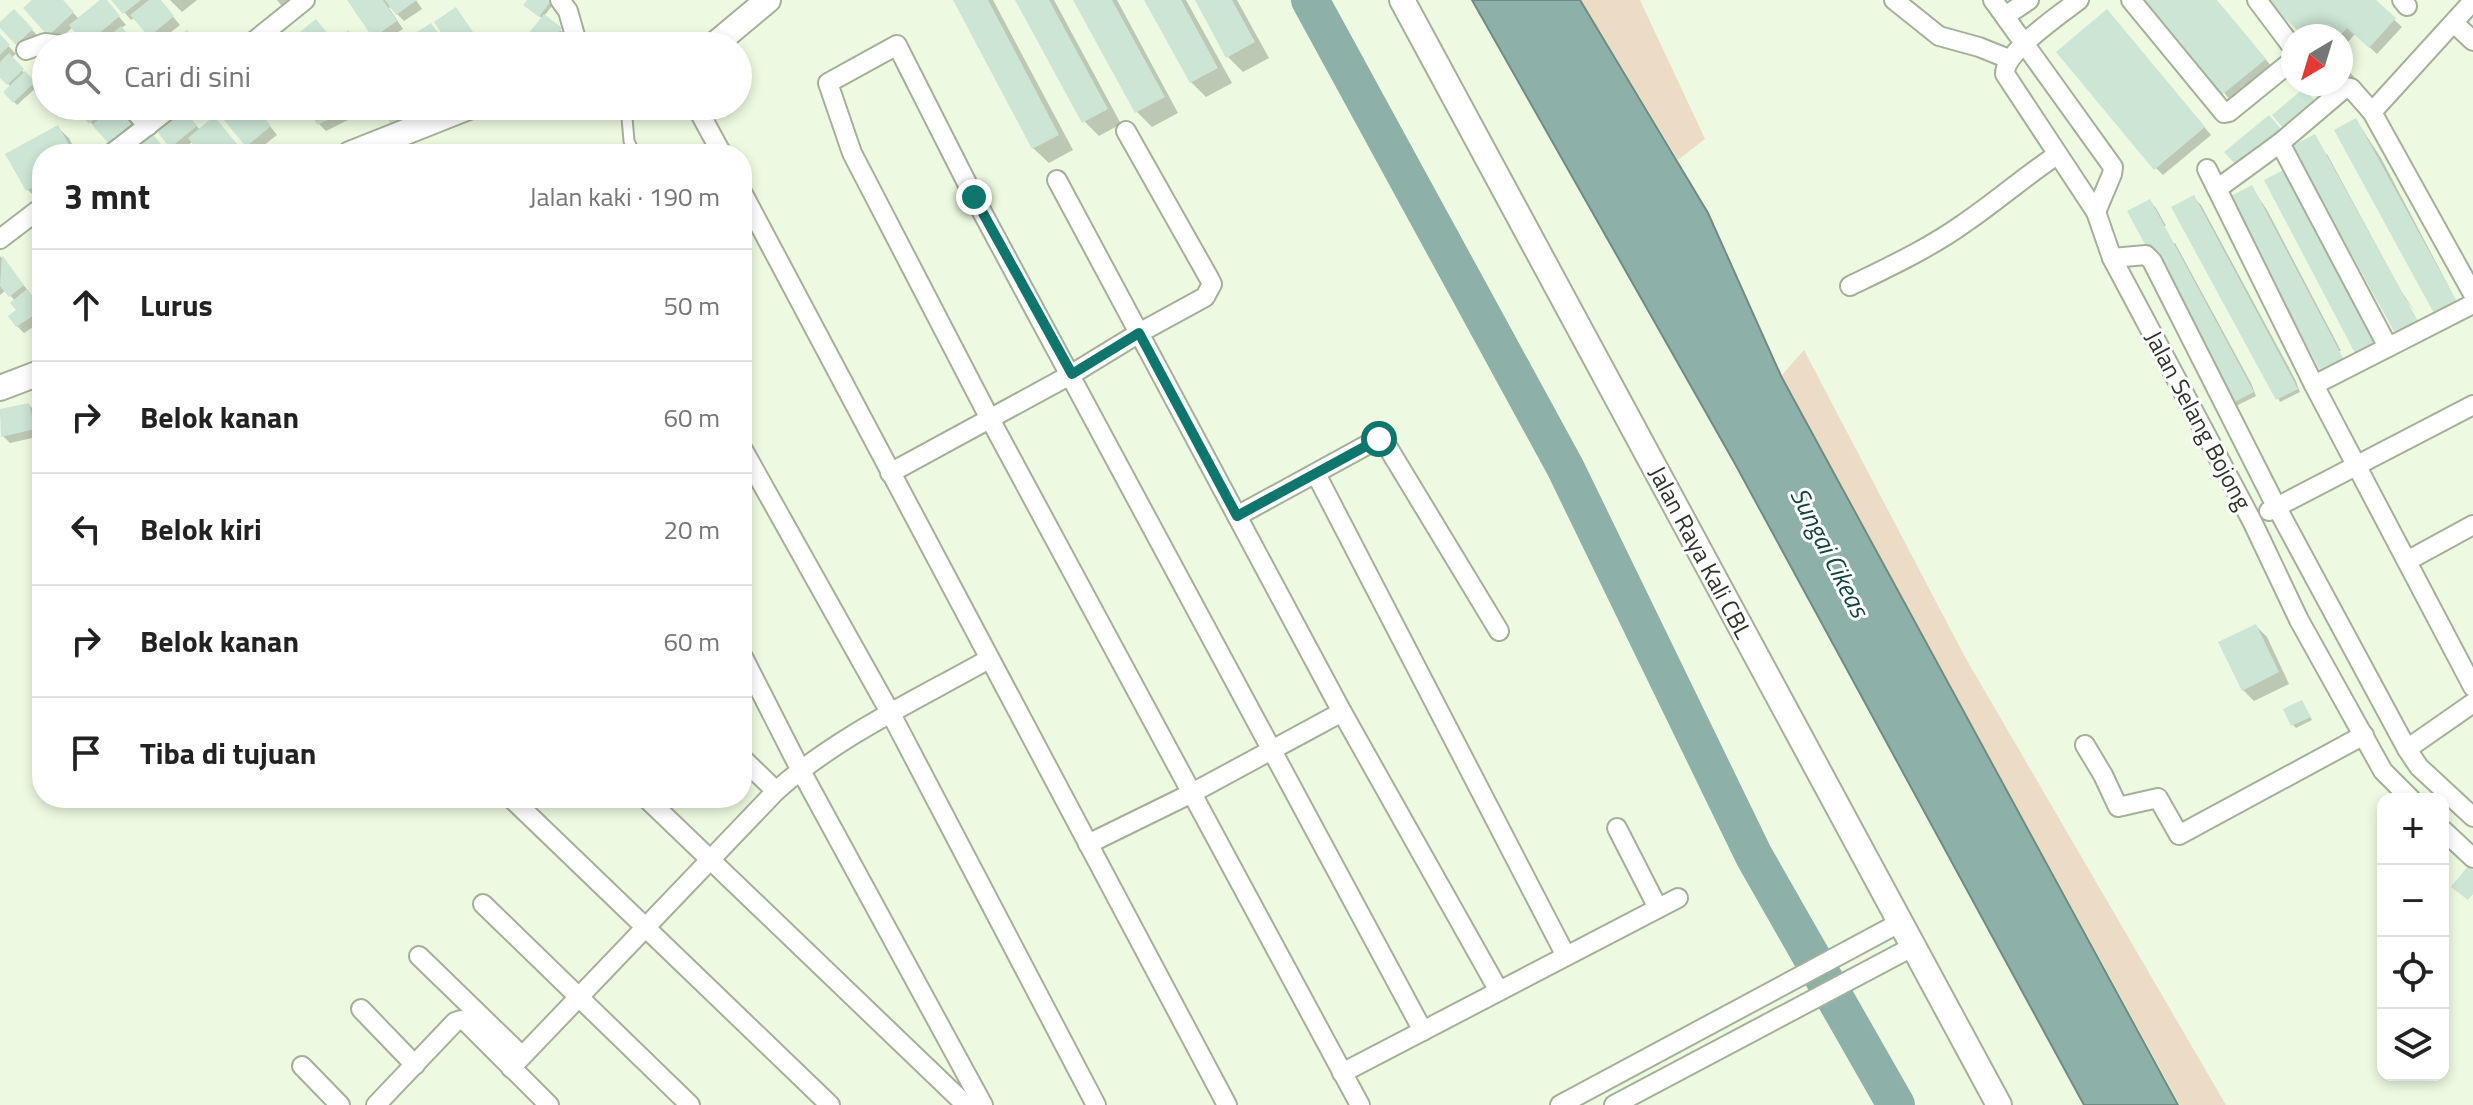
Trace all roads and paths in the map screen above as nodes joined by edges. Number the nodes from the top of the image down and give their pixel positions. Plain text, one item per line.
1 (305, 0) edge
2 (560, 0) edge
3 (768, 0) edge
4 (1402, 0) edge
5 (1894, 0) edge
6 (1993, 0) edge
7 (2029, 0) edge
8 (2079, 0) edge
9 (2131, 0) edge
10 (2257, 0) edge
11 (2473, 1) edge
12 (2007, 20) junction
13 (2454, 23) junction
14 (265, 32) edge
15 (574, 32) edge
16 (730, 32) edge
17 (2281, 32) edge
18 (2023, 41) junction
19 (2473, 41) edge
20 (32, 48) edge
21 (26, 50) dead end
22 (2009, 59) junction
23 (2281, 70) edge
24 (2372, 112) junction
25 (143, 120) edge
26 (156, 120) edge
27 (436, 120) edge
28 (627, 120) edge
29 (704, 120) edge
30 (148, 126) junction
31 (1126, 131) dead end
32 (2280, 143) junction
33 (124, 144) edge
34 (375, 144) edge
35 (630, 144) edge
36 (717, 144) edge
37 (2057, 155) junction
38 (2207, 169) dead end
39 (1057, 180) dead end
40 (2217, 189) junction
41 (752, 211) edge
42 (2096, 212) junction
43 (32, 215) edge
44 (0, 239) edge
45 (2112, 258) junction
46 (1850, 286) dead end
47 (2473, 294) edge
48 (2473, 304) edge
49 (1139, 333) junction
50 (2388, 347) junction
51 (1072, 374) junction
52 (32, 376) edge
53 (2314, 385) junction
54 (0, 388) edge
55 (2473, 405) edge
56 (990, 419) junction
57 (2357, 464) junction
58 (752, 466) edge
59 (890, 473) junction
60 (1316, 474) junction
61 (2276, 506) junction
62 (1237, 516) junction
63 (2252, 521) junction
64 (2473, 525) edge
65 (2407, 561) junction
66 (1499, 631) dead end
67 (989, 659) junction
68 (752, 675) edge
69 (2473, 687) edge
70 (2473, 703) edge
71 (1342, 712) junction
72 (891, 714) junction
73 (2364, 735) junction
74 (2085, 745) dead end
75 (1271, 749) junction
76 (2407, 749) junction
77 (752, 768) edge
78 (800, 769) junction
79 (776, 791) junction
80 (1192, 793) junction
81 (2405, 793) edge
82 (521, 808) edge
83 (656, 808) edge
84 (2473, 817) edge
85 (1617, 828) dead end
86 (2449, 836) edge
87 (1088, 844) junction
88 (2473, 858) edge
89 (710, 860) junction
90 (1678, 898) dead end
91 (483, 904) dead end
92 (1658, 908) junction
93 (1901, 922) junction
94 (645, 927) junction
95 (1914, 946) junction
96 (419, 956) dead end
97 (1566, 956) junction
98 (1499, 991) junction
99 (579, 997) junction
100 (361, 1009) dead end
101 (1734, 1010) junction
102 (1423, 1031) junction
103 (1746, 1034) junction
104 (517, 1062) junction
105 (415, 1065) junction
106 (302, 1066) dead end
107 (1342, 1073) junction
108 (340, 1105) edge
109 (376, 1105) edge
110 (549, 1105) edge
111 (690, 1105) edge
112 (830, 1105) edge
113 (966, 1105) edge
114 (983, 1105) edge
115 (1096, 1105) edge
116 (1227, 1105) edge
117 (1360, 1105) edge
118 (1560, 1105) edge
119 (1614, 1105) edge
120 (1999, 1105) edge

1 - 14 street
2 - 15 street
3 - 16 main road
4 - 93 main road, Jalan Raya Kali CBL
5 - 22 street
6 - 12 street
7 - 12 street
8 - 18 street
9 - 23 street
10 - 17 street
11 - 13 street
12 - 18 street
13 - 19 street
13 - 24 street
18 - 22 street
18 - 42 street
20 - 21 street
22 - 37 street, Jalan Selang Bojong
24 - 32 street
24 - 47 street
25 - 30 street
26 - 30 street
27 - 34 main road
28 - 35 lane
29 - 36 street
30 - 33 street
31 - 49 street
32 - 40 street
32 - 50 street
37 - 42 street, Jalan Selang Bojong
37 - 46 street
38 - 40 street
39 - 49 street
40 - 53 street
41 - 59 street
42 - 45 street, Jalan Selang Bojong
43 - 44 street
45 - 61 street
45 - 63 street, Jalan Selang Bojong
48 - 50 street
49 - 51 street
49 - 62 street
50 - 53 street
51 - 56 street
51 - 56 street
51 - 75 street
52 - 54 main road
53 - 57 street
55 - 57 street
56 - 59 street
56 - 80 street
57 - 61 street
57 - 65 street
58 - 72 street
59 - 67 street
60 - 62 street
60 - 66 street
60 - 97 street
61 - 63 street
61 - 76 street
62 - 71 street
63 - 73 street, Jalan Selang Bojong
64 - 65 street
65 - 69 street
67 - 72 street
67 - 87 street
68 - 78 street
70 - 76 street
71 - 75 street
71 - 98 street
72 - 78 street
72 - 115 street
73 - 74 street
73 - 81 street, Jalan Selang Bojong
75 - 80 street
75 - 102 street
76 - 84 street
77 - 79 street
78 - 79 street
78 - 114 street
79 - 89 street
80 - 87 street
80 - 107 street
82 - 94 street
83 - 89 street
85 - 92 street
86 - 88 street
87 - 116 street
89 - 94 street
89 - 113 street
90 - 92 street
91 - 99 street
92 - 97 street
93 - 95 main road, Jalan Raya Kali CBL
93 - 101 street
94 - 99 street
94 - 112 street
95 - 103 street
95 - 120 main road, Jalan Raya Kali CBL
96 - 104 street
97 - 98 street
98 - 102 street
99 - 104 street
99 - 111 street
100 - 105 street
101 - 103 street
101 - 118 street
102 - 107 street
103 - 119 street
104 - 105 street
104 - 110 street
105 - 109 street
106 - 108 street
107 - 117 street

